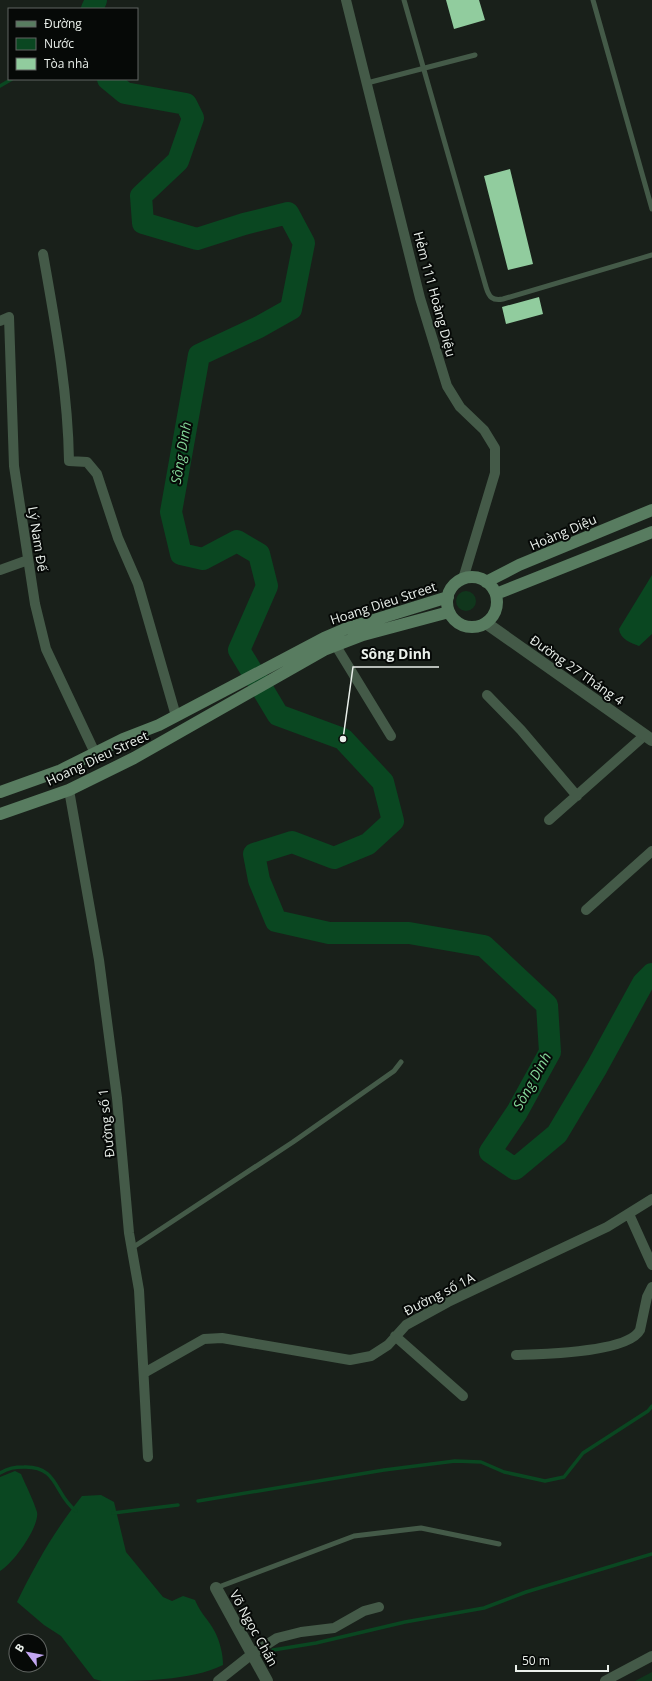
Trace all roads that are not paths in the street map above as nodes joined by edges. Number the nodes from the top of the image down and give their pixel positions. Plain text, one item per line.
1 (346, 0) edge
2 (404, 0) edge
3 (593, 0) edge
4 (475, 55) dead end
5 (424, 69) junction
6 (367, 83) junction
7 (652, 209) edge
8 (43, 254) dead end
9 (652, 255) edge
10 (5, 319) edge
11 (652, 510) edge
12 (652, 532) edge
13 (28, 560) junction
14 (0, 570) edge
15 (463, 579) junction
16 (486, 582) junction
17 (496, 594) junction
18 (448, 597) junction
19 (449, 612) junction
20 (486, 623) junction
21 (336, 646) junction
22 (487, 694) dead end
23 (176, 716) junction
24 (391, 736) dead end
25 (648, 737) edge
26 (94, 753) junction
27 (69, 790) junction
28 (0, 792) edge
29 (577, 796) junction
30 (0, 814) edge
31 (549, 820) dead end
32 (652, 851) edge
33 (586, 910) dead end
34 (401, 1062) dead end
35 (652, 1199) edge
36 (630, 1214) junction
37 (132, 1248) junction
38 (652, 1265) edge
39 (652, 1287) edge
40 (395, 1336) junction
41 (516, 1355) dead end
42 (144, 1373) junction
43 (463, 1396) dead end
44 (148, 1457) dead end
45 (499, 1544) dead end
46 (216, 1588) joint
47 (379, 1607) dead end
48 (252, 1654) junction
49 (652, 1656) edge
50 (218, 1681) edge
51 (267, 1681) edge
52 (605, 1681) edge

1 - 6 street, Hẻm 111 Hoàng Diệu
2 - 5 lane
3 - 7 lane
4 - 5 lane
5 - 6 lane
5 - 9 lane
6 - 15 street, Hẻm 111 Hoàng Diệu
8 - 23 street
10 - 13 street, Lý Nam Đế
11 - 16 main road, Hoàng Diệu
12 - 17 main road
13 - 14 street
13 - 26 street, Lý Nam Đế
15 - 16 main road
15 - 18 main road
16 - 17 main road
17 - 20 main road
18 - 19 main road
18 - 23 main road, Hoang Dieu Street
19 - 20 main road
19 - 21 main road, Hoang Dieu Street
20 - 25 street, Đường 27 Tháng 4
21 - 24 street
21 - 27 main road, Hoang Dieu Street
22 - 29 street
23 - 26 main road, Hoang Dieu Street
25 - 29 street
26 - 28 main road, Hoang Dieu Street
27 - 30 main road, Hoang Dieu Street
27 - 37 street, Đường số 1
29 - 31 street
32 - 33 street
34 - 37 lane
35 - 36 street, Đường số 1A
36 - 38 street
36 - 40 street, Đường số 1A
37 - 42 street, Đường số 1
39 - 41 street
40 - 42 street, Đường số 1A
40 - 43 street
42 - 44 street, Đường số 1
45 - 46 lane
46 - 48 street, Võ Ngọc Chấn
47 - 48 street
48 - 50 street
48 - 51 street, Võ Ngọc Chấn
49 - 52 street

